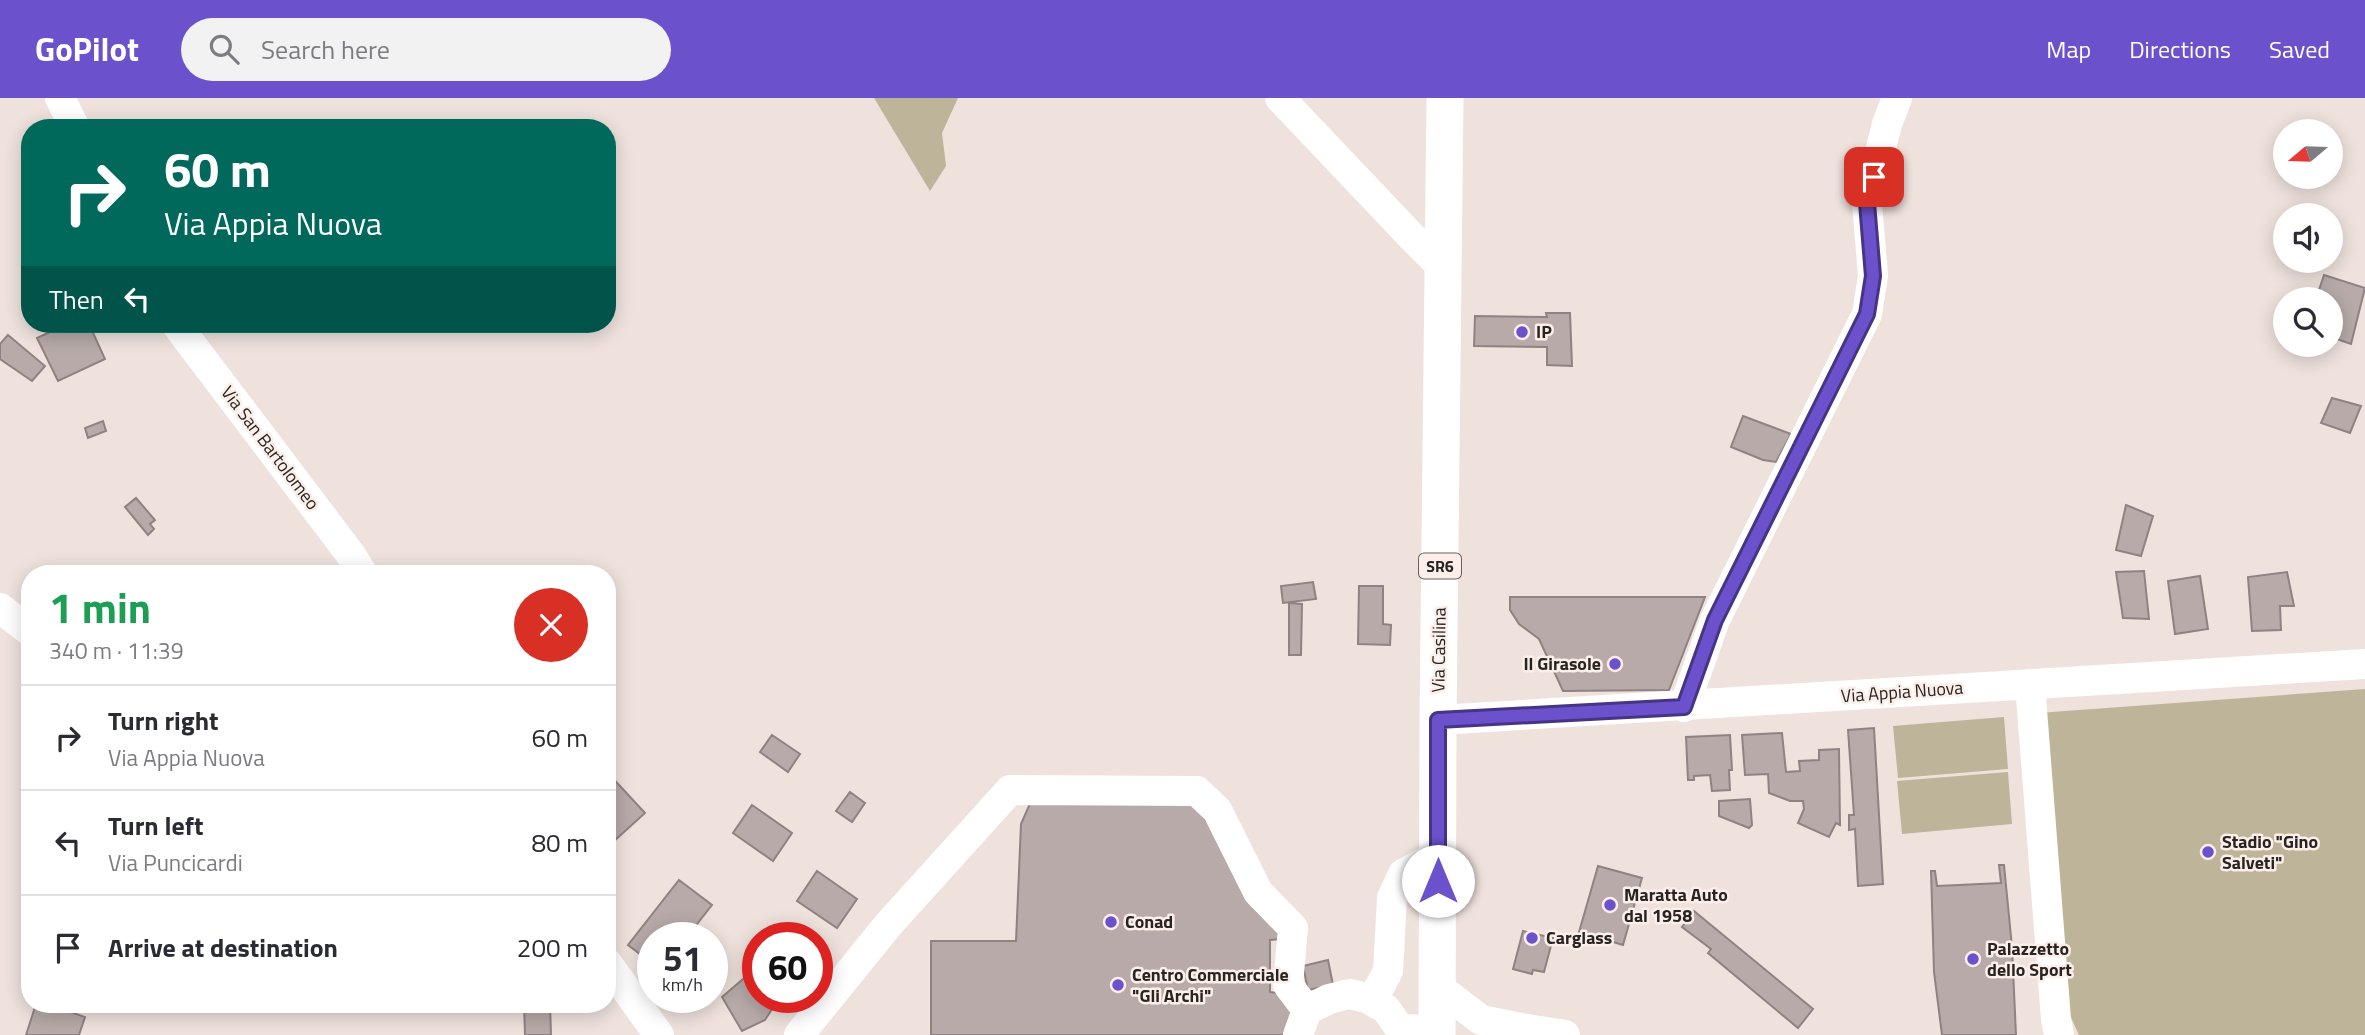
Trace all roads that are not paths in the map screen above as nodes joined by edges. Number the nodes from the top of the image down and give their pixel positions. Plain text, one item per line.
1 (60, 98) edge
2 (1280, 98) edge
3 (1445, 98) edge
4 (1897, 98) edge
5 (70, 119) edge
6 (1443, 268) junction
7 (183, 333) edge
8 (356, 565) edge
9 (0, 608) edge
10 (21, 624) edge
11 (2365, 664) edge
12 (2030, 684) junction
13 (1684, 707) junction
14 (1438, 720) junction
15 (1438, 855) junction
16 (616, 975) edge
17 (1372, 1001) junction
18 (1303, 1023) edge
19 (1454, 1030) edge
20 (1520, 1031) edge
21 (1399, 1032) edge
22 (659, 1035) edge
23 (799, 1035) edge
24 (1565, 1035) edge
25 (2059, 1035) edge

1 - 5 street
2 - 6 street
3 - 6 main road, Via Casilina / SR6
4 - 13 street
6 - 14 main road, Via Casilina / SR6
7 - 8 street, Via San Bartolomeo
9 - 10 street
11 - 12 street, Via Appia Nuova
12 - 13 street, Via Appia Nuova
12 - 25 street
13 - 14 street, Via Appia Nuova
14 - 15 main road, Via Casilina / SR6
15 - 17 street
15 - 19 main road, Via Casilina / SR6
16 - 22 street
17 - 18 street
17 - 21 street
18 - 23 street
19 - 20 street
19 - 21 street
20 - 24 street

